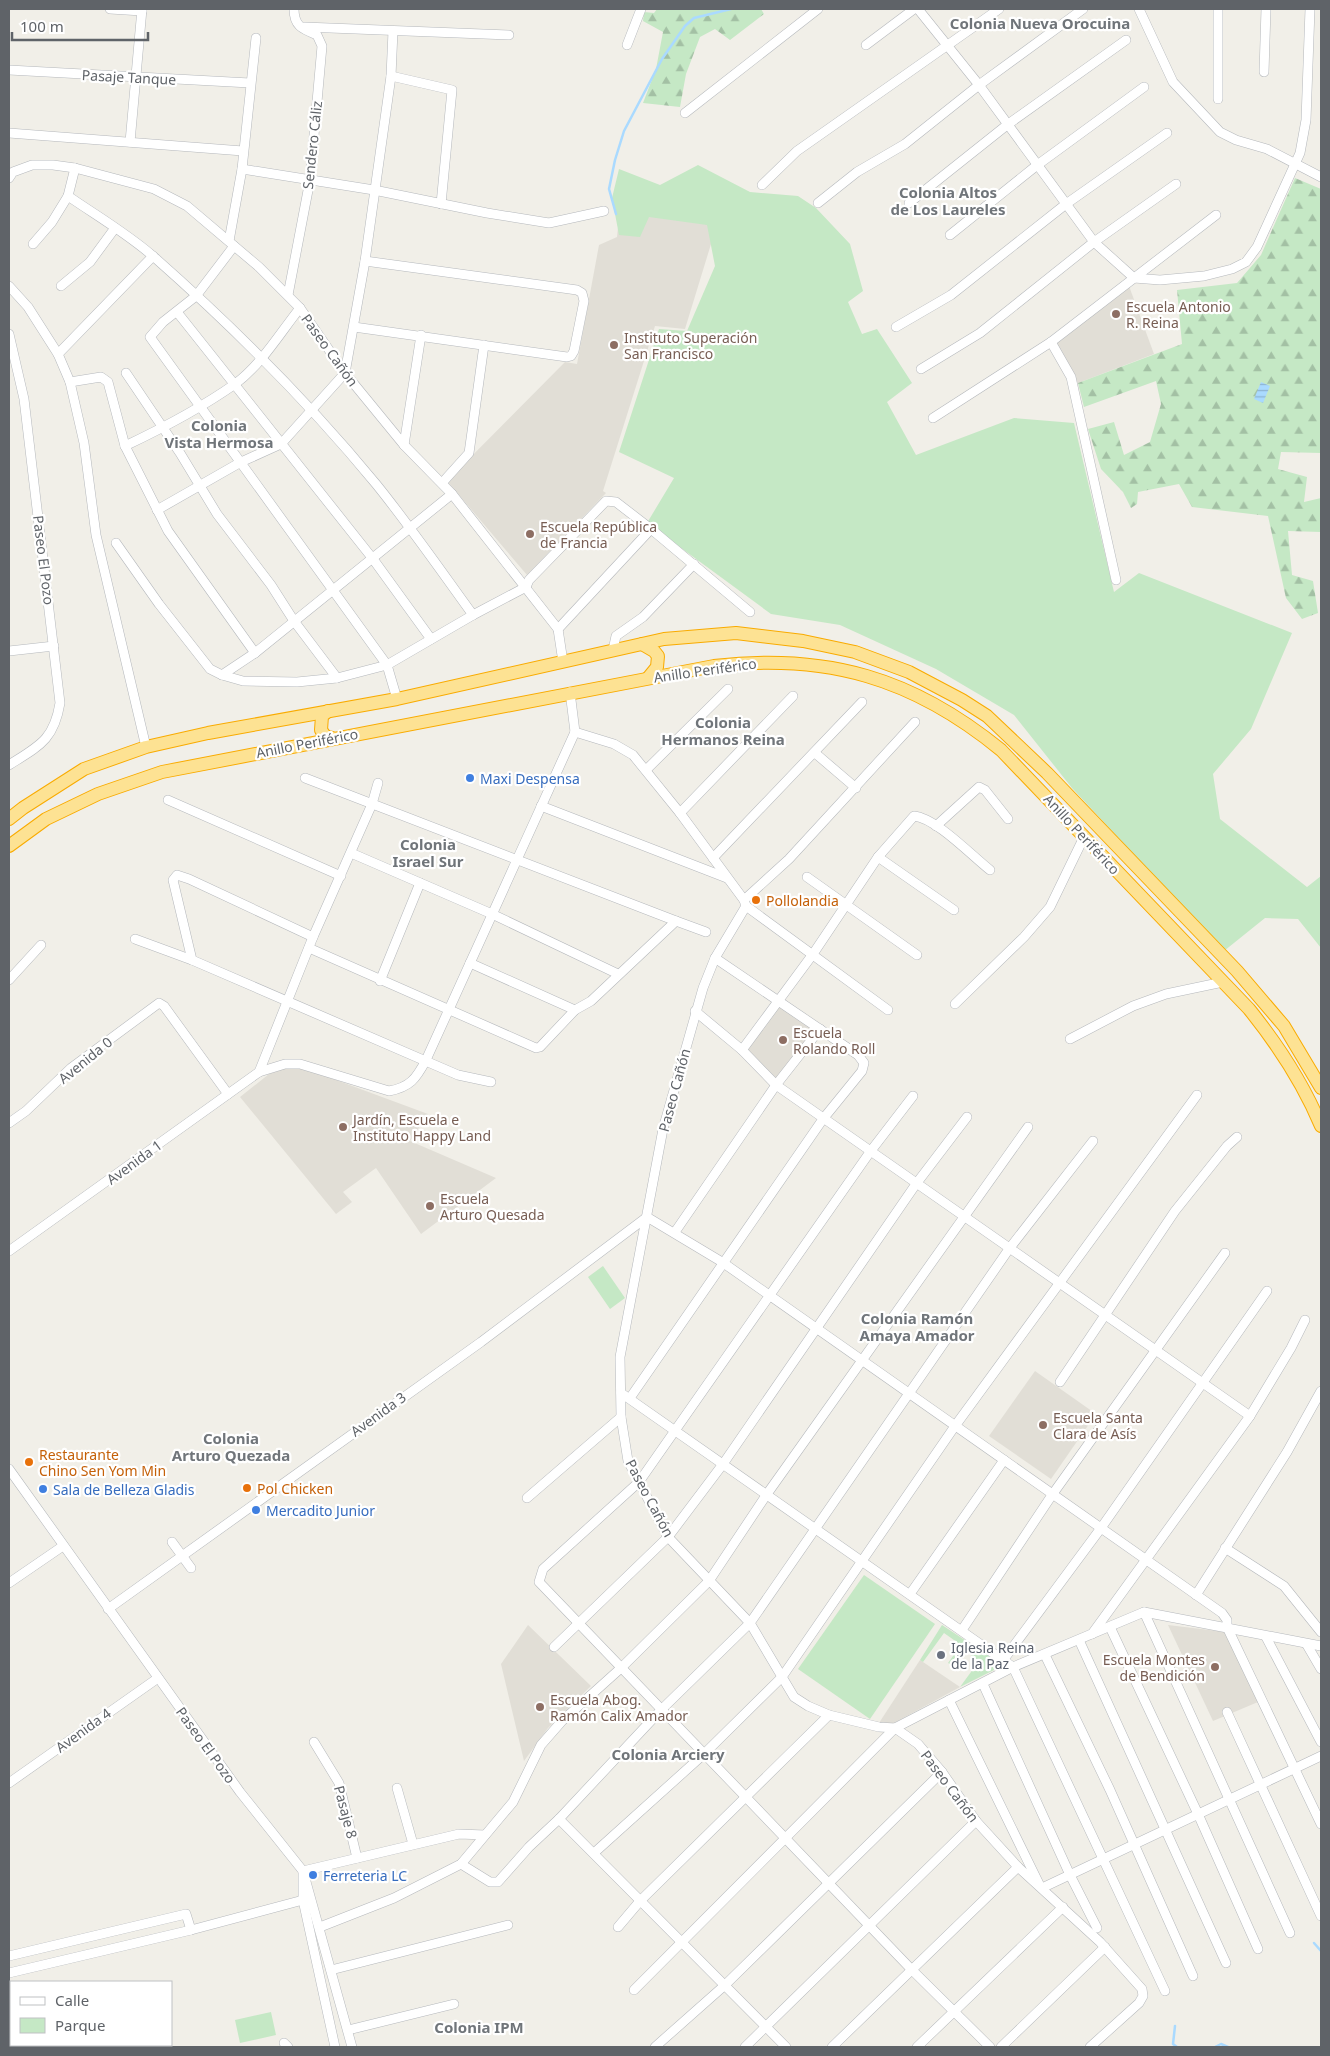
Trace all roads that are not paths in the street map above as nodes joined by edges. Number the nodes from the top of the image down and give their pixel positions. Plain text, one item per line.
1 (110, 9) edge
2 (294, 9) edge
3 (641, 9) edge
4 (818, 9) edge
5 (914, 9) edge
6 (918, 9) edge
7 (999, 9) edge
8 (1083, 9) edge
9 (1139, 9) edge
10 (1218, 9) edge
11 (1266, 9) edge
12 (1310, 9) edge
13 (142, 10) edge
14 (299, 27) junction
15 (393, 31) junction
16 (509, 35) dead end
17 (256, 38) dead end
18 (1126, 40) dead end
19 (627, 44) dead end
20 (866, 45) dead end
21 (948, 46) junction
22 (9, 70) edge
23 (1264, 72) dead end
24 (391, 76) junction
25 (135, 77) junction
26 (250, 83) junction
27 (979, 85) junction
28 (1144, 87) dead end
29 (1218, 99) dead end
30 (684, 113) dead end
31 (1007, 124) junction
32 (9, 133) edge
33 (1166, 133) dead end
34 (130, 142) junction
35 (243, 150) junction
36 (1295, 163) junction
37 (1036, 166) junction
38 (75, 168) junction
39 (242, 170) junction
40 (1321, 177) edge
41 (9, 178) edge
42 (310, 180) junction
43 (1176, 184) dead end
44 (762, 185) dead end
45 (374, 190) junction
46 (68, 196) junction
47 (818, 203) dead end
48 (909, 203) dead end
49 (441, 204) junction
50 (1066, 204) junction
51 (604, 211) dead end
52 (1216, 215) dead end
53 (115, 228) junction
54 (950, 235) dead end
55 (1094, 242) junction
56 (33, 244) dead end
57 (231, 244) junction
58 (153, 256) junction
59 (365, 261) junction
60 (1134, 278) junction
61 (9, 286) edge
62 (61, 286) dead end
63 (288, 295) junction
64 (196, 296) junction
65 (300, 308) junction
66 (176, 312) junction
67 (354, 326) junction
68 (896, 327) dead end
69 (9, 334) edge
70 (421, 335) junction
71 (1051, 342) junction
72 (484, 345) junction
73 (58, 354) junction
74 (260, 358) junction
75 (921, 368) dead end
76 (126, 373) dead end
77 (345, 373) junction
78 (70, 382) junction
79 (234, 384) junction
80 (201, 406) junction
81 (312, 412) junction
82 (933, 418) dead end
83 (164, 427) junction
84 (281, 444) junction
85 (404, 445) junction
86 (125, 446) junction
87 (241, 462) junction
88 (442, 483) junction
89 (200, 486) junction
90 (452, 494) junction
91 (157, 510) junction
92 (410, 528) junction
93 (651, 529) junction
94 (116, 543) dead end
95 (373, 559) junction
96 (694, 564) junction
97 (1116, 580) dead end
98 (526, 587) junction
99 (333, 588) junction
100 (750, 612) dead end
101 (473, 615) junction
102 (294, 621) junction
103 (558, 629) junction
104 (431, 639) junction
105 (642, 644) junction
106 (54, 646) junction
107 (613, 650) junction
108 (9, 651) edge
109 (255, 653) junction
110 (563, 662) junction
111 (387, 665) junction
112 (222, 675) junction
113 (337, 678) junction
114 (648, 678) junction
115 (728, 689) dead end
116 (570, 692) junction
117 (793, 696) dead end
118 (396, 699) junction
119 (862, 702) dead end
120 (328, 711) junction
121 (915, 722) dead end
122 (575, 732) junction
123 (332, 738) junction
124 (146, 747) junction
125 (815, 752) junction
126 (9, 765) edge
127 (646, 770) junction
128 (305, 778) dead end
129 (378, 783) dead end
130 (856, 788) junction
131 (168, 800) dead end
132 (372, 804) junction
133 (541, 806) junction
134 (680, 813) junction
135 (9, 819) edge
136 (1008, 819) dead end
137 (936, 826) junction
138 (1084, 837) junction
139 (9, 846) edge
140 (351, 853) junction
141 (878, 857) junction
142 (517, 858) junction
143 (713, 858) junction
144 (990, 870) dead end
145 (341, 876) junction
146 (807, 877) dead end
147 (728, 878) junction
148 (420, 883) junction
149 (745, 903) junction
150 (845, 904) junction
151 (954, 910) dead end
152 (492, 914) junction
153 (676, 921) junction
154 (706, 932) dead end
155 (313, 937) junction
156 (135, 939) dead end
157 (41, 945) dead end
158 (309, 948) junction
159 (813, 954) junction
160 (917, 955) dead end
161 (715, 958) junction
162 (192, 960) junction
163 (470, 963) junction
164 (618, 974) junction
165 (9, 980) edge
166 (380, 981) junction
167 (1223, 982) junction
168 (778, 1000) junction
169 (288, 1002) junction
170 (955, 1004) dead end
171 (450, 1008) junction
172 (575, 1010) junction
173 (888, 1010) dead end
174 (694, 1011) junction
175 (820, 1029) junction
176 (1070, 1039) dead end
177 (742, 1050) junction
178 (426, 1060) junction
179 (259, 1072) junction
180 (491, 1082) dead end
181 (776, 1085) junction
182 (1321, 1088) edge
183 (228, 1094) junction
184 (1197, 1095) dead end
185 (913, 1096) dead end
186 (967, 1117) dead end
187 (823, 1119) junction
188 (9, 1123) edge
189 (1321, 1126) edge
190 (1028, 1127) dead end
191 (1237, 1138) dead end
192 (1093, 1141) dead end
193 (870, 1152) junction
194 (916, 1184) junction
195 (647, 1217) junction
196 (962, 1217) junction
197 (675, 1232) junction
198 (1009, 1249) junction
199 (9, 1251) edge
200 (1225, 1253) dead end
201 (722, 1262) junction
202 (1057, 1283) junction
203 (1267, 1291) dead end
204 (769, 1297) junction
205 (1104, 1316) junction
206 (1305, 1320) dead end
207 (817, 1328) junction
208 (1155, 1351) junction
209 (861, 1361) junction
210 (1060, 1382) dead end
211 (1201, 1382) junction
212 (1321, 1391) edge
213 (621, 1392) junction
214 (909, 1393) junction
215 (630, 1398) junction
216 (1250, 1416) junction
217 (621, 1417) junction
218 (955, 1426) junction
219 (676, 1430) junction
220 (1004, 1460) junction
221 (723, 1464) junction
222 (9, 1469) edge
223 (639, 1482) junction
224 (767, 1494) junction
225 (1052, 1495) junction
226 (528, 1498) dead end
227 (814, 1527) junction
228 (1100, 1528) junction
229 (668, 1537) junction
230 (172, 1542) dead end
231 (63, 1546) junction
232 (1225, 1548) junction
233 (182, 1555) junction
234 (1146, 1560) junction
235 (862, 1561) junction
236 (191, 1568) dead end
237 (709, 1580) junction
238 (9, 1583) edge
239 (910, 1594) junction
240 (1196, 1595) junction
241 (108, 1609) junction
242 (1144, 1612) junction
243 (578, 1622) junction
244 (750, 1623) junction
245 (1110, 1627) junction
246 (1227, 1627) junction
247 (962, 1630) junction
248 (1321, 1632) edge
249 (1090, 1635) junction
250 (1266, 1637) junction
251 (1079, 1640) junction
252 (1307, 1645) junction
253 (1321, 1646) edge
254 (554, 1647) dead end
255 (1045, 1656) junction
256 (1004, 1660) junction
257 (1013, 1667) junction
258 (621, 1668) junction
259 (1321, 1669) edge
260 (782, 1677) junction
261 (158, 1678) junction
262 (984, 1684) junction
263 (949, 1700) junction
264 (661, 1710) junction
265 (1227, 1712) dead end
266 (829, 1715) junction
267 (895, 1728) junction
268 (314, 1742) dead end
269 (1321, 1742) edge
270 (705, 1753) junction
271 (1321, 1756) edge
272 (1295, 1768) junction
273 (942, 1772) junction
274 (9, 1783) edge
275 (1260, 1784) junction
276 (397, 1788) dead end
277 (745, 1797) junction
278 (1230, 1797) junction
279 (1198, 1814) junction
280 (559, 1819) junction
281 (976, 1821) junction
282 (1321, 1824) edge
283 (1166, 1830) junction
284 (485, 1835) junction
285 (786, 1839) junction
286 (413, 1844) junction
287 (1134, 1845) junction
288 (594, 1854) junction
289 (358, 1858) junction
290 (1104, 1858) junction
291 (462, 1864) junction
292 (1018, 1867) junction
293 (303, 1871) junction
294 (1070, 1875) junction
295 (829, 1882) junction
296 (1042, 1888) junction
297 (303, 1900) junction
298 (640, 1901) junction
299 (1063, 1907) junction
300 (1321, 1916) edge
301 (508, 1925) dead end
302 (870, 1925) junction
303 (320, 1927) junction
304 (618, 1927) dead end
305 (1097, 1928) dead end
306 (190, 1930) junction
307 (1290, 1933) dead end
308 (681, 1941) junction
309 (1105, 1947) junction
310 (1258, 1949) dead end
311 (9, 1956) edge
312 (1226, 1963) dead end
313 (911, 1969) junction
314 (331, 1970) junction
315 (9, 1972) edge
316 (1193, 1976) dead end
317 (725, 1985) junction
318 (634, 1990) dead end
319 (1165, 1990) dead end
320 (454, 2004) dead end
321 (953, 2011) junction
322 (766, 2026) junction
323 (348, 2030) junction
324 (336, 2047) edge
325 (352, 2047) edge
326 (655, 2047) edge
327 (745, 2047) edge
328 (786, 2047) edge
329 (832, 2047) edge
330 (917, 2047) edge
331 (990, 2047) edge
332 (1001, 2047) edge
333 (1090, 2047) edge

1 - 13 street
2 - 14 street
3 - 19 street
4 - 30 street
5 - 20 street
6 - 21 street
7 - 21 street
8 - 27 street
9 - 36 street
10 - 29 street
11 - 23 street
12 - 36 street
13 - 25 street
14 - 15 street
14 - 42 street, Sendero Cáliz
15 - 16 street
15 - 24 street
17 - 26 street
18 - 31 street
21 - 27 street
21 - 44 street
22 - 25 street, Pasaje Tanque
24 - 45 street
24 - 49 street
25 - 26 street, Pasaje Tanque
25 - 34 street
26 - 35 street
27 - 31 street
27 - 47 street
28 - 37 street
31 - 37 street
31 - 48 street
32 - 34 street
33 - 50 street
34 - 35 street
35 - 39 street
36 - 40 street
36 - 60 street
37 - 50 street
37 - 54 street
38 - 41 street, Paseo Cañón
38 - 46 street
38 - 57 street, Paseo Cañón
39 - 42 street
39 - 57 street
42 - 45 street
42 - 63 street, Sendero Cáliz
43 - 55 street
45 - 49 street
45 - 59 street
46 - 53 street
46 - 56 street
49 - 51 street
50 - 55 street
50 - 68 street
52 - 60 street
53 - 58 street
53 - 62 street
55 - 60 street
55 - 75 street
57 - 63 street, Paseo Cañón
57 - 64 street
58 - 64 street
58 - 73 street
59 - 67 street
59 - 72 street
60 - 71 street
61 - 73 street
63 - 65 street, Paseo Cañón
64 - 66 street
64 - 74 street
65 - 74 street
65 - 77 street, Paseo Cañón
66 - 79 street
66 - 80 street
67 - 70 street
67 - 77 street
69 - 106 street, Paseo El Pozo
70 - 72 street
70 - 85 street
71 - 82 street
71 - 97 street
72 - 88 street
73 - 78 street
74 - 79 street
74 - 81 street
76 - 83 street
77 - 81 street
77 - 85 street, Paseo Cañón
78 - 86 street
78 - 124 street
79 - 80 street
79 - 84 street
80 - 83 street
80 - 87 street
81 - 84 street
81 - 92 street
83 - 86 street
83 - 89 street
84 - 87 street
84 - 95 street
85 - 88 street, Paseo Cañón
86 - 91 street
87 - 89 street
87 - 99 street
88 - 90 street, Paseo Cañón
89 - 91 street
89 - 102 street
90 - 92 street
90 - 98 street, Paseo Cañón
91 - 109 street
92 - 95 street
92 - 101 street
93 - 96 street
93 - 98 street
93 - 103 street
94 - 112 street
95 - 99 street
95 - 104 street
96 - 100 street
96 - 107 street
98 - 101 street
98 - 103 street, Paseo Cañón
99 - 102 street
99 - 111 street
101 - 104 street
102 - 109 street
102 - 113 street
103 - 110 street, Paseo Cañón
104 - 111 street
105 - 107 highway, Anillo Periférico
105 - 114 highway
105 - 182 highway, Anillo Periférico
106 - 108 street
106 - 126 street, Paseo El Pozo
107 - 110 highway, Anillo Periférico
109 - 112 street
110 - 118 highway, Anillo Periférico
111 - 113 street
111 - 118 street
112 - 113 street
114 - 116 highway, Anillo Periférico
114 - 138 highway, Anillo Periférico
115 - 127 street
116 - 122 street
116 - 123 highway, Anillo Periférico
117 - 134 street
118 - 120 highway, Anillo Periférico
119 - 125 street
120 - 123 highway
120 - 124 highway, Anillo Periférico
121 - 130 street, Paseo Cañón
122 - 127 street
122 - 133 street
123 - 139 highway, Anillo Periférico
124 - 135 highway, Anillo Periférico
125 - 130 street
125 - 143 street
127 - 134 street
128 - 132 street
129 - 132 street
130 - 149 street, Paseo Cañón
131 - 145 street
132 - 140 street
132 - 142 street
133 - 142 street
133 - 147 street
134 - 143 street
136 - 137 street
137 - 141 street
137 - 144 street
138 - 167 highway, Anillo Periférico
138 - 170 street
140 - 145 street
140 - 148 street
141 - 150 street
141 - 151 street
142 - 152 street
142 - 153 street
143 - 147 street
145 - 155 street
146 - 150 street
147 - 149 street
148 - 152 street
148 - 166 street
149 - 159 street
149 - 161 street, Paseo Cañón
150 - 159 street
150 - 160 street
152 - 163 street
152 - 164 street
153 - 154 street
153 - 164 street
155 - 158 street
155 - 162 street
156 - 162 street
157 - 165 street
158 - 166 street
158 - 169 street
159 - 168 street
159 - 173 street
161 - 168 street
161 - 174 street, Paseo Cañón
162 - 169 street
163 - 171 street
163 - 172 street
164 - 172 street
166 - 171 street
167 - 176 street
167 - 189 highway, Anillo Periférico
168 - 175 street
168 - 177 street
169 - 178 street
169 - 179 street
171 - 172 street
171 - 178 street
174 - 177 street
174 - 195 street, Paseo Cañón
175 - 181 street
175 - 187 street
177 - 181 street
178 - 179 street
178 - 180 street
179 - 183 street, Avenida 1
181 - 187 street
181 - 197 street
183 - 188 street, Avenida 0
183 - 199 street, Avenida 1
184 - 202 street
185 - 193 street
186 - 194 street
187 - 193 street
187 - 201 street
190 - 196 street
191 - 205 street
192 - 198 street
193 - 194 street
193 - 204 street
194 - 196 street
194 - 207 street
195 - 197 street
195 - 213 street, Paseo Cañón
195 - 233 street, Avenida 3
196 - 198 street
196 - 209 street
197 - 201 street
198 - 202 street
198 - 214 street
200 - 208 street
201 - 204 street
201 - 215 street
202 - 205 street
202 - 218 street
203 - 211 street
204 - 207 street
204 - 219 street
205 - 208 street
205 - 210 street
206 - 216 street
207 - 209 street
207 - 221 street
208 - 211 street
208 - 225 street
209 - 214 street
209 - 224 street
211 - 216 street
211 - 228 street
212 - 232 street
213 - 215 street
213 - 217 street, Paseo Cañón
214 - 218 street
214 - 227 street
215 - 219 street
216 - 234 street
217 - 223 street, Paseo Cañón
217 - 226 street
218 - 220 street
218 - 235 street
219 - 221 street
219 - 223 street
220 - 225 street
220 - 239 street
221 - 224 street
221 - 229 street
222 - 231 street, Paseo El Pozo
223 - 229 street, Paseo Cañón
223 - 243 street
224 - 227 street
224 - 237 street
225 - 228 street
225 - 247 street
227 - 235 street
227 - 244 street
228 - 234 street
228 - 256 street
229 - 237 street, Paseo Cañón
229 - 243 street
230 - 233 street
231 - 238 street
231 - 241 street, Paseo El Pozo
232 - 240 street
232 - 248 street
233 - 236 street
233 - 241 street, Avenida 3
234 - 240 street
234 - 249 street
235 - 239 street
235 - 260 street
237 - 244 street, Paseo Cañón
237 - 258 street
239 - 247 street
240 - 246 street
241 - 261 street, Paseo El Pozo
242 - 245 street
242 - 246 street
242 - 278 street
243 - 254 street
243 - 258 street
244 - 260 street, Paseo Cañón
244 - 264 street
245 - 249 street
245 - 279 street
246 - 250 street
246 - 272 street
247 - 256 street
249 - 251 street
250 - 252 street
250 - 269 street
251 - 255 street
251 - 283 street
252 - 253 street
252 - 259 street
255 - 257 street
255 - 287 street
256 - 257 street
257 - 262 street
257 - 290 street
258 - 264 street
258 - 284 street
260 - 266 street, Paseo Cañón
260 - 270 street
261 - 274 street, Avenida 4
261 - 293 street, Paseo El Pozo
262 - 263 street
262 - 294 street
263 - 267 street
263 - 296 street
264 - 270 street
264 - 280 street
265 - 275 street
266 - 267 street, Paseo Cañón
266 - 277 street
267 - 273 street, Paseo Cañón
267 - 285 street
268 - 289 street, Pasaje 8
270 - 277 street
270 - 288 street
271 - 272 street
272 - 275 street
272 - 282 street
273 - 281 street, Paseo Cañón
273 - 295 street
275 - 278 street
275 - 300 street
276 - 286 street
277 - 285 street
277 - 298 street
278 - 279 street
278 - 307 street
279 - 283 street
279 - 310 street
280 - 288 street
280 - 291 street
281 - 292 street, Paseo Cañón
281 - 302 street
283 - 287 street
283 - 312 street
284 - 286 street
284 - 291 street
285 - 295 street
285 - 308 street
286 - 289 street
287 - 290 street
287 - 316 street
288 - 298 street
289 - 293 street
290 - 294 street
290 - 319 street
291 - 303 street
292 - 296 street, Paseo Cañón
292 - 313 street
293 - 297 street
293 - 303 street
294 - 296 street
294 - 305 street
295 - 302 street
295 - 317 street
296 - 299 street, Paseo Cañón
297 - 306 street
297 - 324 street
298 - 304 street
298 - 308 street
299 - 309 street, Paseo Cañón
299 - 321 street
301 - 314 street
302 - 313 street
302 - 322 street
303 - 314 street
306 - 311 street
306 - 315 street
308 - 317 street
308 - 318 street
309 - 332 street
309 - 333 street, Paseo Cañón
313 - 321 street
313 - 329 street
314 - 323 street
317 - 322 street
317 - 326 street
320 - 323 street
321 - 330 street
321 - 331 street
322 - 327 street
322 - 328 street
323 - 325 street

